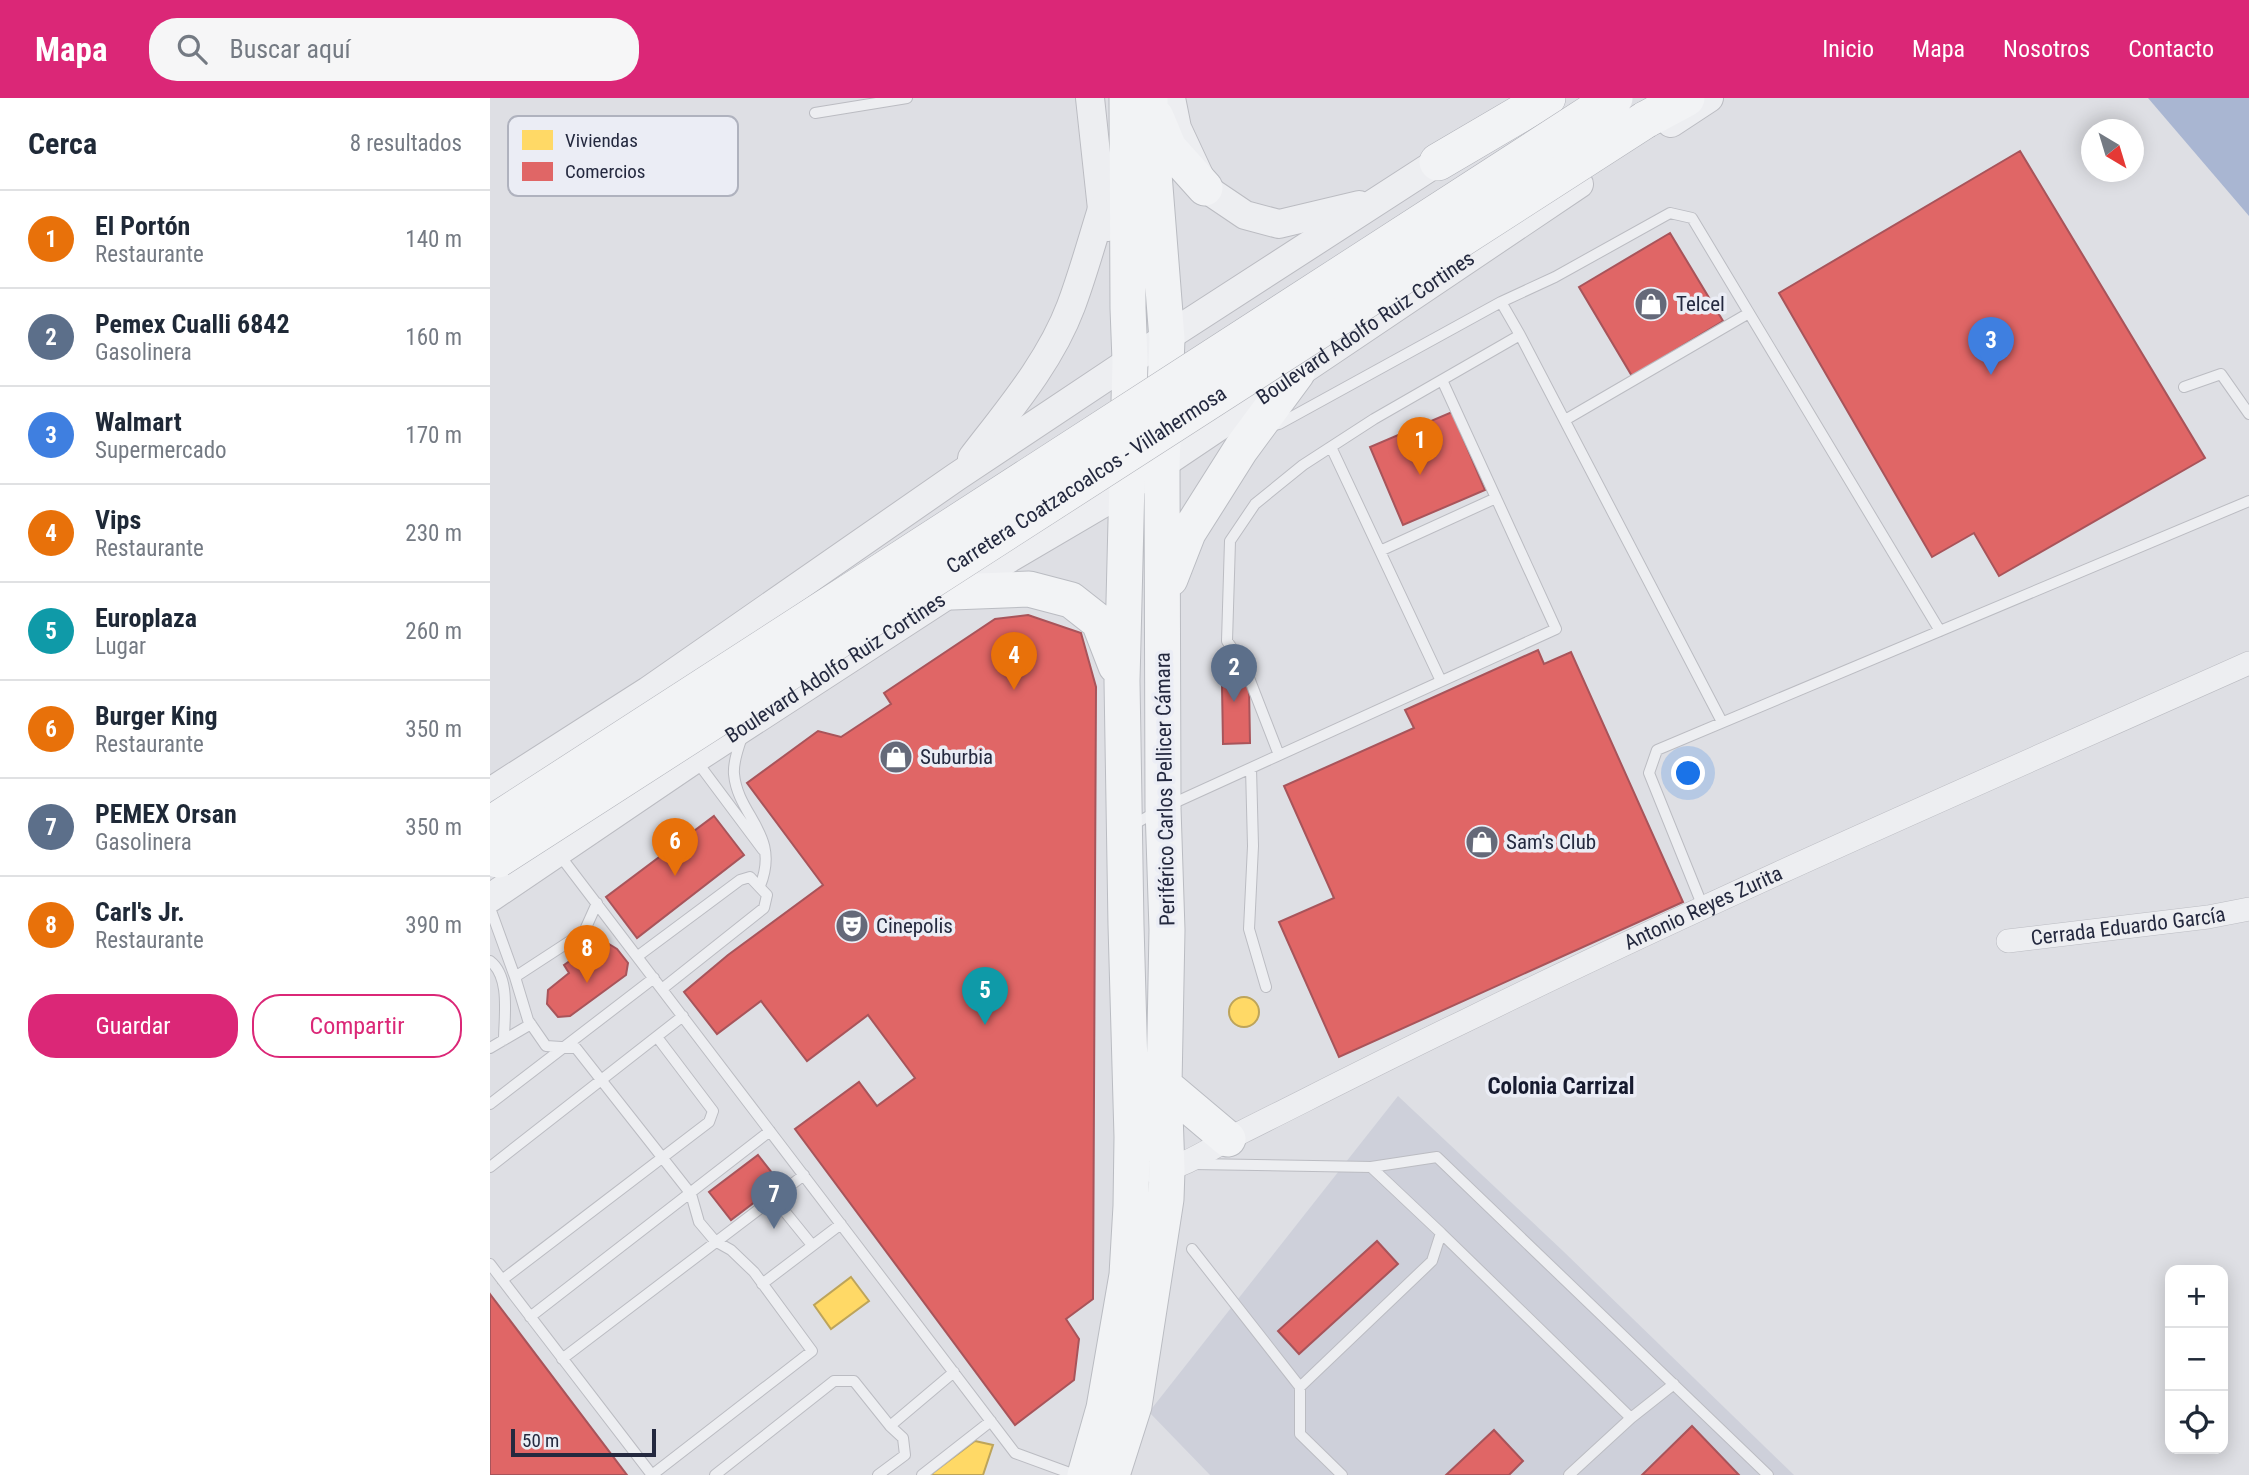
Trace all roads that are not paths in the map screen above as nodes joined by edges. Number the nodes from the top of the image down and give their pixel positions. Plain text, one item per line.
1 (907, 98) edge
2 (1090, 98) edge
3 (1538, 98) edge
4 (1547, 98) edge
5 (1614, 98) edge
6 (1686, 98) edge
7 (1709, 98) edge
8 (1149, 99) edge
9 (815, 113) dead end
10 (1438, 162) junction
11 (1127, 169) junction
12 (1205, 188) joint
13 (1379, 201) junction
14 (1102, 209) junction
15 (1501, 302) junction
16 (1128, 308) junction
17 (1749, 313) junction
18 (1520, 335) junction
19 (1167, 339) junction
20 (1130, 361) junction
21 (1297, 373) junction
22 (1442, 380) junction
23 (2184, 387) dead end
24 (2249, 414) edge
25 (1565, 420) junction
26 (1255, 430) junction
27 (1331, 447) junction
28 (1162, 464) junction
29 (956, 477) junction
30 (1126, 488) junction
31 (1496, 498) junction
32 (2249, 501) edge
33 (1380, 551) junction
34 (952, 592) junction
35 (1163, 595) junction
36 (1940, 631) junction
37 (2249, 663) edge
38 (1122, 681) junction
39 (1441, 681) junction
40 (1722, 722) junction
41 (746, 726) junction
42 (1279, 755) junction
43 (695, 759) junction
44 (1251, 768) junction
45 (490, 792) edge
46 (1163, 808) junction
47 (1126, 829) junction
48 (493, 850) edge
49 (558, 853) junction
50 (766, 855) junction
51 (760, 886) junction
52 (490, 898) edge
53 (597, 903) junction
54 (1703, 907) junction
55 (490, 908) edge
56 (2249, 909) edge
57 (2008, 941) dead end
58 (638, 956) junction
59 (490, 961) edge
60 (515, 977) junction
61 (654, 978) junction
62 (1266, 987) dead end
63 (663, 989) junction
64 (683, 1016) junction
65 (531, 1024) junction
66 (657, 1037) junction
67 (504, 1040) junction
68 (562, 1047) junction
69 (490, 1048) edge
70 (601, 1080) junction
71 (1164, 1085) junction
72 (490, 1104) edge
73 (770, 1131) junction
74 (1228, 1139) junction
75 (663, 1158) junction
76 (490, 1167) edge
77 (1175, 1167) junction
78 (1371, 1167) junction
79 (804, 1175) junction
80 (1132, 1176) junction
81 (691, 1194) junction
82 (773, 1197) junction
83 (841, 1224) junction
84 (1440, 1233) junction
85 (715, 1241) junction
86 (813, 1245) junction
87 (1192, 1249) dead end
88 (490, 1264) edge
89 (502, 1280) junction
90 (762, 1284) junction
91 (530, 1317) junction
92 (562, 1359) junction
93 (954, 1372) junction
94 (1674, 1384) junction
95 (1300, 1387) junction
96 (1631, 1418) junction
97 (991, 1421) junction
98 (890, 1426) junction
99 (652, 1475) edge
100 (715, 1475) edge
101 (878, 1475) edge
102 (922, 1475) edge
103 (1074, 1475) edge
104 (1085, 1475) edge
105 (1112, 1475) edge
106 (1342, 1475) edge
107 (1569, 1475) edge
108 (1768, 1475) edge

1 - 9 lane
2 - 14 street
3 - 10 street
4 - 10 highway
5 - 48 highway, Carretera Coatzacoalcos - Villahermosa, bridge
6 - 48 highway, Carretera Coatzacoalcos - Villahermosa, bridge
7 - 21 street, Boulevard Adolfo Ruiz Cortines
8 - 11 main road, Periférico Carlos Pellicer Cámara
8 - 12 main road
8 - 19 main road, Periférico Carlos Pellicer Cámara
10 - 13 street
11 - 14 main road
11 - 16 main road, Periférico Carlos Pellicer Cámara
12 - 13 street
13 - 19 street
14 - 16 street
14 - 29 street
15 - 17 lane
15 - 18 lane
15 - 26 lane
16 - 20 main road, Periférico Carlos Pellicer Cámara
17 - 25 lane
17 - 36 lane
18 - 22 lane
18 - 25 lane
19 - 20 street
19 - 28 main road, Periférico Carlos Pellicer Cámara
20 - 29 street
20 - 30 main road, Periférico Carlos Pellicer Cámara
21 - 26 main road
21 - 28 street, Boulevard Adolfo Ruiz Cortines
22 - 27 lane
22 - 31 lane
23 - 24 lane
25 - 40 lane
26 - 35 main road
27 - 33 lane
27 - 42 lane
28 - 30 street, Boulevard Adolfo Ruiz Cortines
28 - 35 main road, Periférico Carlos Pellicer Cámara
29 - 45 street
30 - 34 street, Boulevard Adolfo Ruiz Cortines
30 - 38 main road, Periférico Carlos Pellicer Cámara
31 - 33 lane
31 - 39 lane
32 - 36 lane
33 - 39 lane
34 - 38 main road
34 - 41 street, Boulevard Adolfo Ruiz Cortines
35 - 46 main road, Periférico Carlos Pellicer Cámara
36 - 40 lane
37 - 54 street, Antonio Reyes Zurita
38 - 47 main road, Periférico Carlos Pellicer Cámara
39 - 42 lane
40 - 54 lane
41 - 43 street, Boulevard Adolfo Ruiz Cortines
41 - 50 lane
42 - 44 lane
43 - 49 street, Boulevard Adolfo Ruiz Cortines
43 - 50 lane
44 - 46 lane
44 - 62 lane
46 - 47 lane
46 - 71 main road, Periférico Carlos Pellicer Cámara
47 - 80 main road, Periférico Carlos Pellicer Cámara
49 - 52 street, Boulevard Adolfo Ruiz Cortines
49 - 53 lane
50 - 51 lane
51 - 58 lane
51 - 63 lane
53 - 58 lane
53 - 60 lane
54 - 74 street, Antonio Reyes Zurita
55 - 60 lane
56 - 57 street, Cerrada Eduardo García
58 - 61 lane
59 - 67 lane
60 - 65 lane
61 - 63 lane
61 - 68 lane
63 - 64 lane
64 - 66 lane
64 - 73 lane
65 - 67 lane
65 - 68 lane
66 - 70 lane
66 - 75 lane
67 - 69 lane
68 - 70 lane
68 - 72 lane
70 - 75 lane
70 - 76 lane
71 - 74 main road
71 - 77 main road, Periférico Carlos Pellicer Cámara
73 - 79 lane
73 - 81 lane
74 - 77 street, Antonio Reyes Zurita
75 - 81 lane
75 - 89 lane
77 - 78 lane
77 - 80 street, Antonio Reyes Zurita
77 - 105 main road, Periférico Carlos Pellicer Cámara
78 - 84 lane
78 - 94 lane
79 - 82 lane
79 - 83 lane
80 - 104 main road
81 - 85 lane
81 - 91 lane
82 - 85 lane
82 - 86 lane
83 - 86 lane
83 - 93 lane
84 - 95 lane
84 - 96 lane
85 - 90 lane
85 - 92 lane
86 - 90 lane
87 - 95 lane
88 - 89 lane
89 - 91 lane
90 - 99 lane
91 - 92 lane
92 - 99 lane
93 - 97 lane
93 - 98 lane
94 - 96 lane
94 - 108 lane
95 - 106 lane
96 - 107 lane
97 - 102 lane
97 - 103 lane
98 - 100 lane
98 - 101 lane

